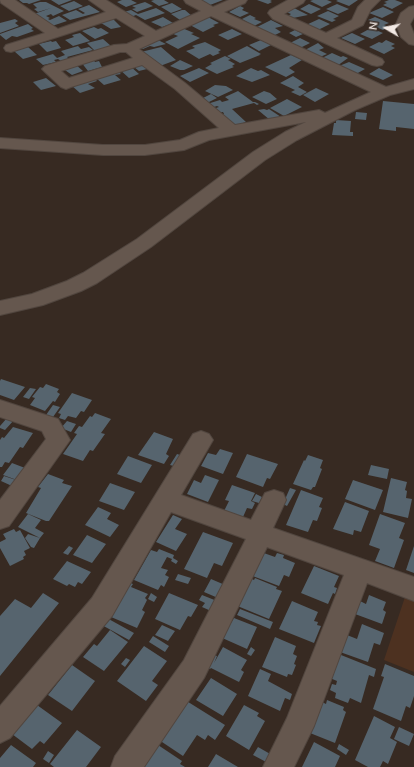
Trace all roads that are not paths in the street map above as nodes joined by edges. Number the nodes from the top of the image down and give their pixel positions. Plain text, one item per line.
1 (6, 0) edge
2 (96, 0) edge
3 (191, 0) edge
4 (240, 0) edge
5 (298, 0) edge
6 (373, 0) edge
7 (414, 10) edge
8 (212, 12) junction
9 (117, 13) junction
10 (56, 34) junction
11 (155, 36) junction
12 (326, 38) junction
13 (414, 41) edge
14 (11, 48) dead end
15 (129, 48) junction
16 (144, 59) junction
17 (377, 62) dead end
18 (414, 84) edge
19 (384, 92) junction
20 (328, 117) junction
21 (232, 131) junction
22 (0, 143) edge
23 (0, 308) edge
24 (0, 408) edge
25 (201, 440) dead end
26 (166, 500) junction
27 (274, 500) dead end
28 (0, 519) edge
29 (260, 533) junction
30 (359, 569) junction
31 (414, 589) edge
32 (0, 728) edge
33 (126, 767) edge
34 (278, 767) edge

1 - 10 street
2 - 9 street
3 - 8 street
4 - 8 street
5 - 12 street
6 - 12 street
7 - 13 street
8 - 11 street
8 - 19 street
9 - 10 street
9 - 11 street
10 - 14 street
11 - 15 street
12 - 17 street
15 - 16 street
15 - 16 street
16 - 21 street
18 - 19 street
19 - 20 street
20 - 21 street
20 - 23 street
21 - 22 street
24 - 28 street
25 - 26 street
26 - 29 street
26 - 32 street
27 - 29 street
29 - 30 street
29 - 33 street
30 - 31 street
30 - 34 street

